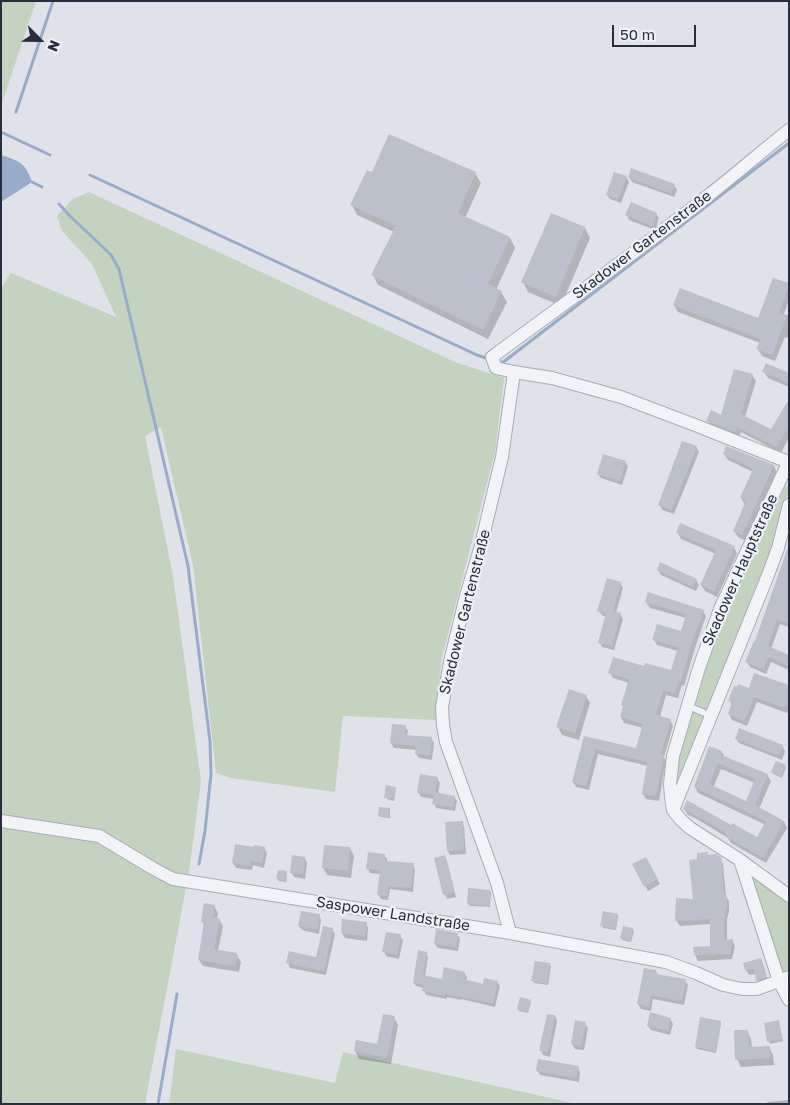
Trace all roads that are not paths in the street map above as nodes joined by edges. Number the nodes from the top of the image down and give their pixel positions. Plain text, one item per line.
1 (789, 130) edge
2 (514, 372) junction
3 (788, 462) edge
4 (785, 478) edge
5 (789, 505) edge
6 (688, 706) junction
7 (712, 716) junction
8 (673, 810) junction
9 (1, 821) edge
10 (740, 860) junction
11 (789, 896) edge
12 (510, 933) junction
13 (784, 979) edge
14 (789, 1000) edge

1 - 2 street, Skadower Gartenstraße
2 - 3 street, Skadower Gartenstraße
2 - 12 street, Skadower Gartenstraße
3 - 4 street, Skadower Hauptstraße
4 - 6 street, Skadower Hauptstraße
5 - 7 street, Skadower Hauptstraße
6 - 7 lane
6 - 8 street, Skadower Hauptstraße
7 - 8 street, Skadower Hauptstraße
8 - 10 street
9 - 12 street, Saspower Landstraße
10 - 11 street
10 - 13 street
12 - 13 street, Saspower Landstraße
13 - 14 street

